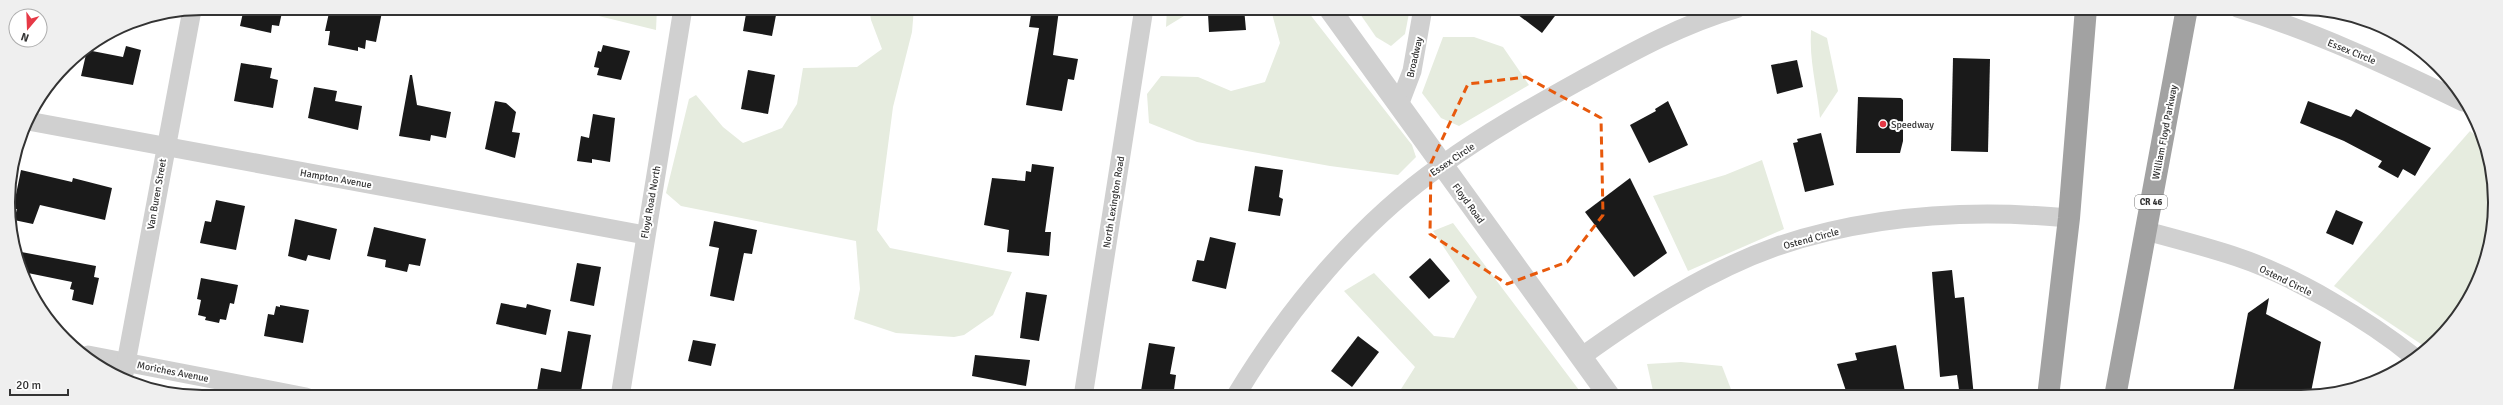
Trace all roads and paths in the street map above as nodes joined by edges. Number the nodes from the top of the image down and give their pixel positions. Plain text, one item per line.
1 (191, 15) edge
2 (683, 15) edge
3 (1143, 15) edge
4 (1334, 15) edge
5 (1423, 15) edge
6 (1706, 15) edge
7 (2085, 15) edge
8 (2186, 15) edge
9 (2258, 15) edge
10 (2457, 99) edge
11 (1399, 105) junction
12 (33, 122) edge
13 (165, 146) junction
14 (1442, 165) junction
15 (2069, 218) junction
16 (2146, 231) junction
17 (645, 235) junction
18 (2410, 354) edge
19 (1581, 357) junction
20 (103, 361) edge
21 (124, 370) edge
22 (259, 390) edge
23 (621, 390) edge
24 (1084, 390) edge
25 (1240, 390) edge
26 (1605, 390) edge
27 (2049, 390) edge
28 (2116, 390) edge

1 - 13 street, Van Buren Street
2 - 17 street, Floyd Road North
3 - 24 street, North Lexington Road
4 - 11 street, Floyd Road
5 - 11 street, Broadway
6 - 14 street, Essex Circle
7 - 15 highway
8 - 16 highway, William Floyd Parkway / CR 46
9 - 10 street, Essex Circle
11 - 14 street, Floyd Road
12 - 13 street, Hampton Avenue
13 - 17 street, Hampton Avenue
13 - 21 street, Van Buren Street
14 - 19 street, Floyd Road
14 - 25 street, Essex Circle
15 - 19 street, Ostend Circle
15 - 27 highway
16 - 18 street, Ostend Circle
16 - 28 highway, William Floyd Parkway / CR 46
17 - 23 street, Floyd Road North
19 - 26 street, Floyd Road
20 - 21 street, Moriches Avenue
21 - 22 street, Moriches Avenue

